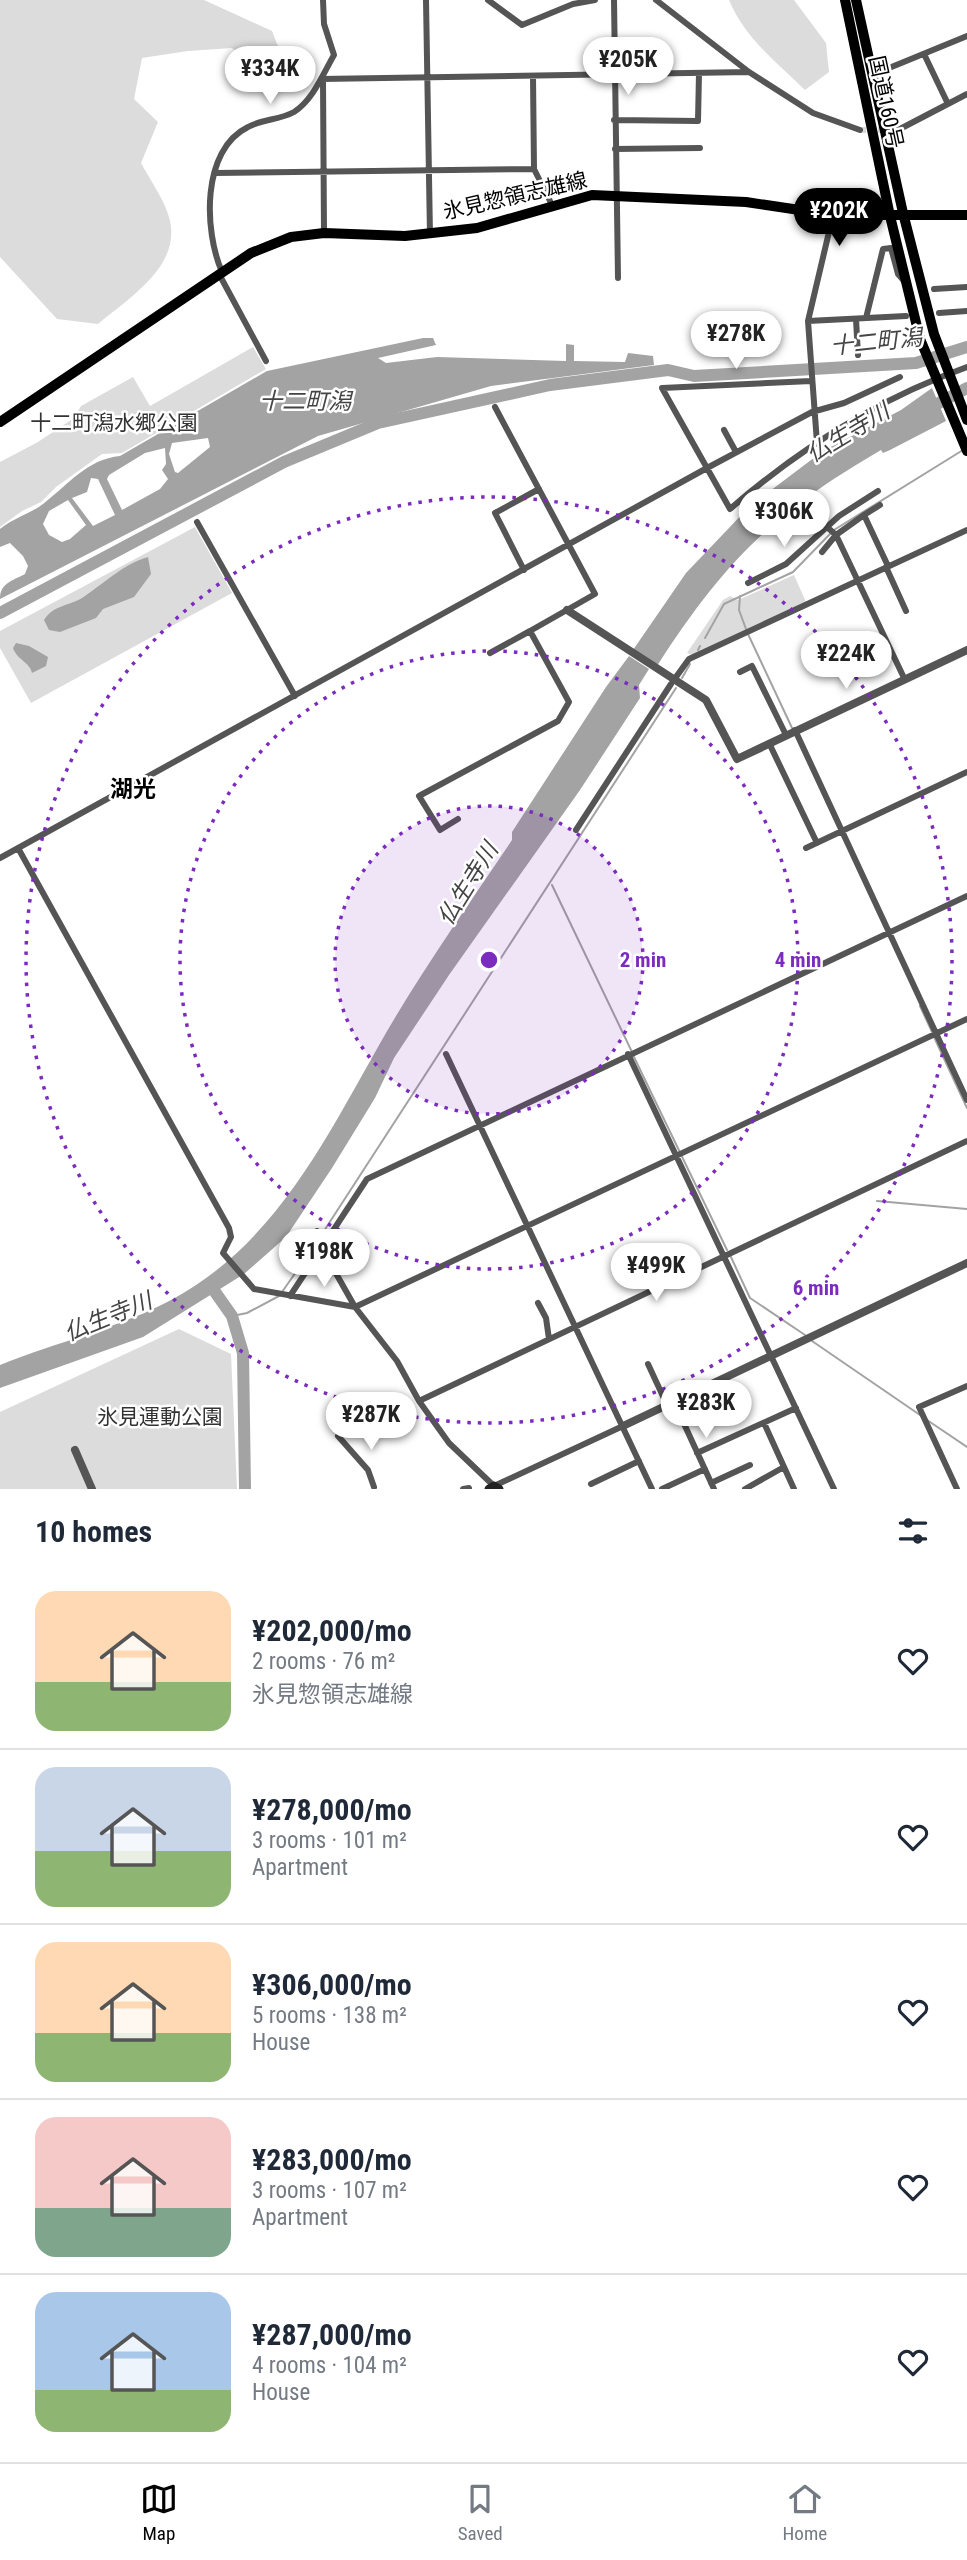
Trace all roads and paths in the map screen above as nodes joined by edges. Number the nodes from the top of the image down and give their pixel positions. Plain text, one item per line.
1 (323, 0) edge
2 (426, 0) edge
3 (488, 0) edge
4 (595, 0) edge
5 (614, 0) edge
6 (656, 0) edge
7 (845, 0) edge
8 (856, 0) edge
9 (967, 36) edge
10 (924, 54) junction
11 (749, 72) junction
12 (699, 73) junction
13 (614, 74) junction
14 (872, 75) junction
15 (533, 76) junction
16 (426, 78) junction
17 (322, 80) junction
18 (967, 94) edge
19 (948, 104) junction
20 (614, 120) junction
21 (860, 130) tunnel mouth
22 (898, 130) tunnel mouth
23 (700, 148) dead end
24 (615, 149) junction
25 (534, 169) junction
26 (324, 171) junction
27 (428, 171) junction
28 (215, 173) junction
29 (617, 194) junction
30 (552, 207) junction
31 (903, 213) junction
32 (833, 215) junction
33 (890, 215) junction
34 (967, 215) edge
35 (324, 233) junction
36 (430, 235) junction
37 (220, 273) junction
38 (618, 278) dead end
39 (906, 283) junction
40 (967, 287) edge
41 (934, 289) dead end
42 (967, 311) edge
43 (939, 313) dead end
44 (906, 316) dead end
45 (856, 318) junction
46 (866, 318) junction
47 (808, 321) junction
48 (858, 355) dead end
49 (266, 361) dead end
50 (967, 367) edge
51 (900, 377) dead end
52 (811, 381) junction
53 (495, 407) dead end
54 (812, 412) junction
55 (967, 420) edge
56 (0, 422) edge
57 (724, 430) dead end
58 (817, 443) junction
59 (967, 451) edge
60 (736, 452) junction
61 (707, 468) junction
62 (539, 489) junction
63 (878, 491) dead end
64 (880, 505) dead end
65 (864, 515) junction
66 (198, 522) dead end
67 (827, 527) junction
68 (967, 530) edge
69 (835, 536) junction
70 (569, 546) junction
71 (822, 552) dead end
72 (887, 567) junction
73 (524, 570) junction
74 (857, 580) junction
75 (748, 583) dead end
76 (567, 610) junction
77 (906, 611) dead end
78 (530, 631) junction
79 (967, 650) edge
80 (490, 653) dead end
81 (740, 672) dead end
82 (676, 677) dead end
83 (905, 680) junction
84 (671, 684) dead end
85 (295, 696) junction
86 (796, 730) junction
87 (786, 735) junction
88 (769, 743) junction
89 (967, 772) edge
90 (458, 820) dead end
91 (576, 830) dead end
92 (844, 832) junction
93 (817, 844) junction
94 (18, 848) junction
95 (806, 848) dead end
96 (0, 858) edge
97 (967, 896) edge
98 (889, 933) junction
99 (967, 1019) edge
100 (936, 1034) junction
101 (446, 1054) dead end
102 (628, 1055) junction
103 (967, 1100) edge
104 (481, 1125) junction
105 (967, 1141) edge
106 (677, 1157) junction
107 (527, 1226) junction
108 (317, 1231) dead end
109 (321, 1247) junction
110 (723, 1255) junction
111 (967, 1263) edge
112 (290, 1296) junction
113 (538, 1303) dead end
114 (355, 1307) junction
115 (576, 1325) junction
116 (549, 1339) junction
117 (771, 1355) junction
118 (649, 1364) dead end
119 (967, 1386) edge
120 (419, 1401) junction
121 (670, 1404) junction
122 (796, 1408) junction
123 (764, 1423) junction
124 (623, 1426) junction
125 (338, 1436) dead end
126 (75, 1450) dead end
127 (697, 1453) junction
128 (639, 1461) junction
129 (750, 1465) dead end
130 (784, 1467) junction
131 (705, 1469) junction
132 (591, 1484) dead end
133 (713, 1486) edge
134 (833, 1487) edge
135 (494, 1488) edge
136 (92, 1489) edge
137 (374, 1489) edge
138 (652, 1489) edge
139 (662, 1489) edge
140 (745, 1489) edge
141 (794, 1489) edge
142 (825, 1489) edge
143 (957, 1489) edge

1 - 17 street
2 - 16 street
3 - 4 street
5 - 13 street
6 - 11 street
7 - 33 main road, 国道160号
8 - 14 main road, 国道160号
9 - 10 street
10 - 14 street
10 - 19 street
11 - 12 street
11 - 21 street
12 - 13 street
12 - 20 street
13 - 15 street
13 - 20 street
14 - 31 main road, 国道160号
15 - 16 street
15 - 25 street
16 - 17 street
16 - 27 street
17 - 26 street
17 - 28 street
18 - 19 street
19 - 22 street
20 - 24 street
23 - 24 street
24 - 29 street
25 - 27 street
25 - 30 street
26 - 27 street
26 - 28 street
26 - 35 street
27 - 36 street
28 - 37 street
29 - 30 main road, 氷見惣領志雄線
29 - 32 main road, 氷見惣領志雄線
29 - 38 street
30 - 36 main road, 氷見惣領志雄線
31 - 33 main road, 氷見惣領志雄線
31 - 34 main road, 氷見惣領志雄線
31 - 55 main road, 国道160号
32 - 33 main road, 氷見惣領志雄線
32 - 47 street
33 - 39 main road, 国道160号
35 - 36 main road, 氷見惣領志雄線
35 - 37 main road, 氷見惣領志雄線
37 - 49 street
37 - 56 main road, 氷見惣領志雄線
39 - 46 street
39 - 59 main road, 国道160号
40 - 41 street
42 - 43 street
44 - 46 street
45 - 46 street
45 - 47 street
45 - 48 street
47 - 52 street
50 - 58 street
51 - 54 street
52 - 54 street
52 - 61 street
53 - 62 street
54 - 58 street
54 - 60 street
57 - 60 street
58 - 61 street
60 - 61 street
61 - 70 street
62 - 70 street
62 - 73 street
63 - 67 street
64 - 65 street
65 - 69 street
65 - 72 street
66 - 85 street
67 - 69 street
67 - 75 street
68 - 72 street
69 - 71 street
69 - 74 street
70 - 73 street
70 - 76 street
72 - 74 street
72 - 77 street
73 - 85 street
74 - 82 street
74 - 83 street
76 - 78 street
76 - 88 street
78 - 80 street
78 - 90 street
79 - 83 street
81 - 87 street
83 - 86 street
84 - 91 street
85 - 94 street
86 - 87 street
86 - 92 street
87 - 88 street
88 - 93 street
89 - 92 street
92 - 93 street
92 - 98 street
93 - 95 street
94 - 96 street
94 - 112 street
97 - 98 street
98 - 100 street
98 - 102 street
99 - 100 street
100 - 103 street
100 - 106 street
101 - 104 street
102 - 104 street
102 - 106 street
104 - 107 street
104 - 109 street
105 - 110 street
106 - 107 street
106 - 110 street
107 - 114 street
107 - 115 street
108 - 109 street
109 - 112 street
109 - 114 street
110 - 115 street
110 - 117 street
111 - 117 street
112 - 114 street
113 - 116 street
114 - 120 street
115 - 116 street
115 - 124 street
116 - 120 street
117 - 121 street
117 - 122 street
118 - 121 street
119 - 143 street
120 - 135 street
121 - 124 street
121 - 127 street
122 - 123 street
122 - 134 street
123 - 127 street
123 - 130 street
124 - 128 street
124 - 135 street
125 - 137 street
126 - 136 street
127 - 131 street
128 - 132 street
128 - 138 street
129 - 133 street
130 - 140 street
130 - 141 street
131 - 133 street
131 - 139 street
134 - 142 street

